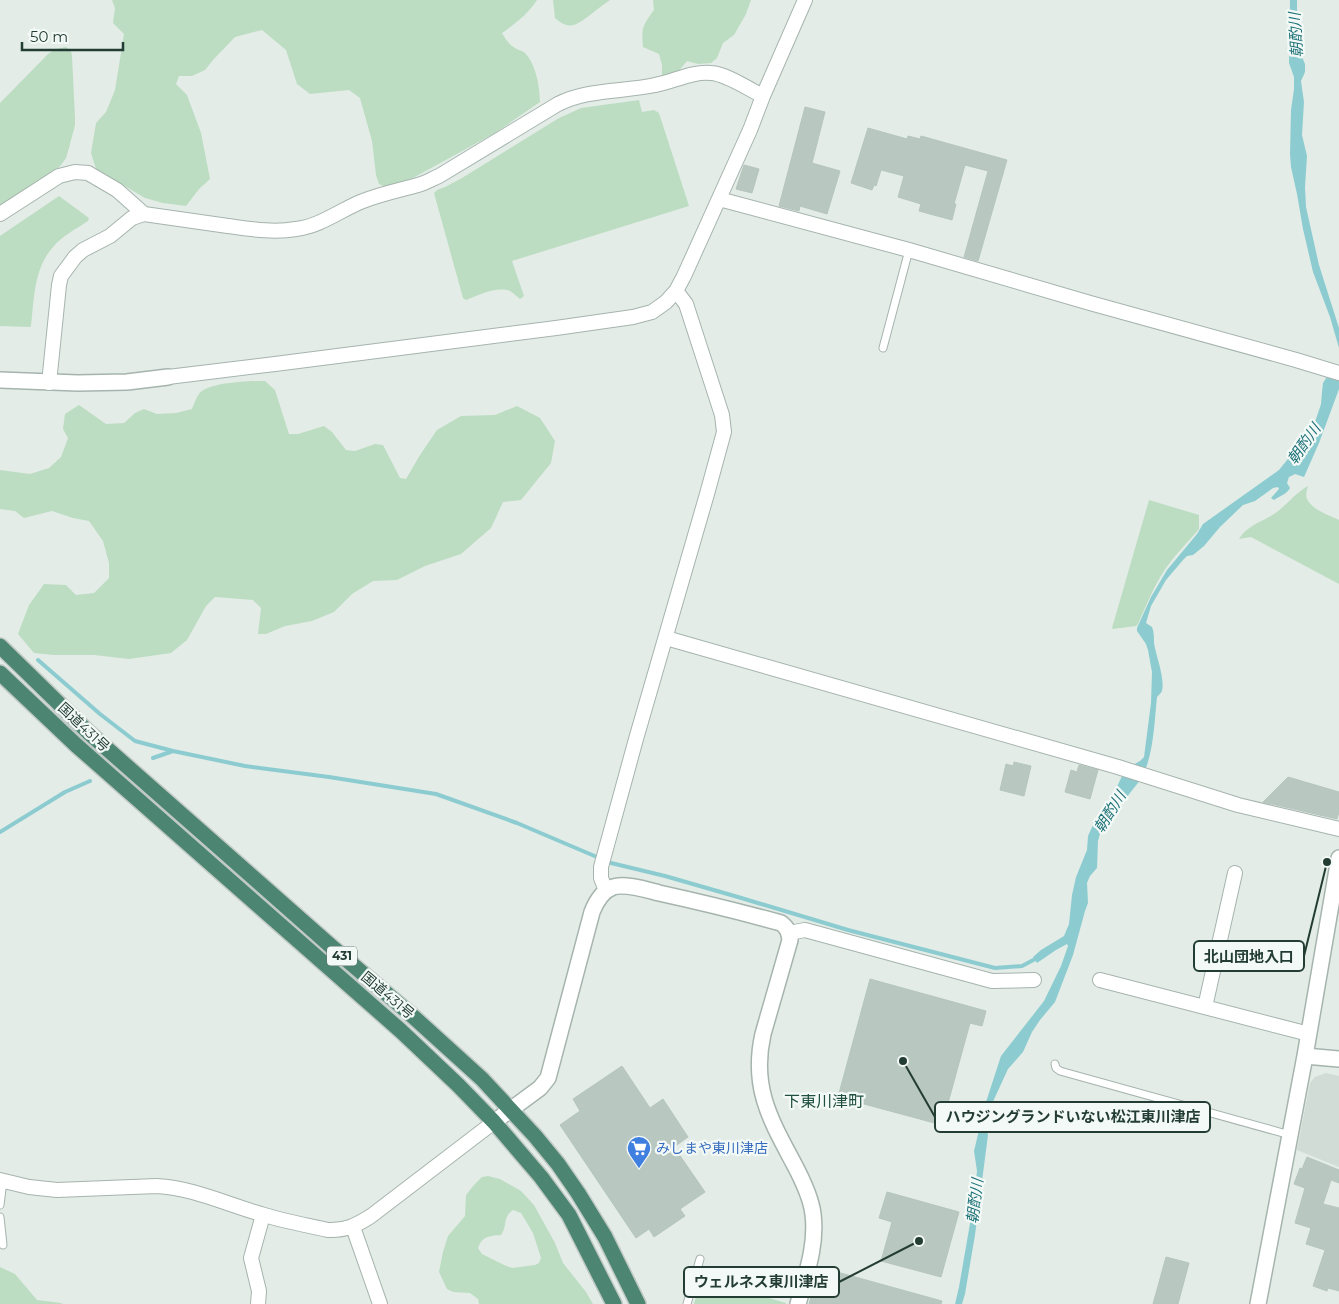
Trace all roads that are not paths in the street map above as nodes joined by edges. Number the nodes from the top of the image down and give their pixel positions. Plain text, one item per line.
1 (805, 0) edge
2 (763, 96) junction
3 (719, 199) junction
4 (0, 214) edge
5 (144, 214) junction
6 (909, 250) junction
7 (676, 291) junction
8 (883, 348) dead end
9 (1339, 373) edge
10 (168, 377) joint
11 (0, 380) edge
12 (49, 382) junction
13 (666, 638) junction
14 (0, 646) edge
15 (0, 673) edge
16 (1339, 829) edge
17 (1339, 858) edge
18 (1235, 873) dead end
19 (606, 891) junction
20 (789, 933) junction
21 (1034, 980) dead end
22 (1100, 980) dead end
23 (1205, 1007) junction
24 (1309, 1034) junction
25 (1305, 1056) junction
26 (1339, 1059) edge
27 (1055, 1064) dead end
28 (510, 1110) junction
29 (494, 1122) junction
30 (1290, 1135) junction
31 (2, 1181) edge
32 (0, 1205) edge
33 (262, 1215) junction
34 (0, 1217) edge
35 (353, 1226) junction
36 (3, 1245) dead end
37 (700, 1259) dead end
38 (258, 1304) edge
39 (380, 1304) edge
40 (614, 1304) edge
41 (638, 1304) edge
42 (687, 1304) edge
43 (798, 1304) edge
44 (1258, 1304) edge

1 - 2 street
2 - 3 street
2 - 5 street
3 - 6 street
3 - 7 street
4 - 5 street
5 - 12 street
6 - 8 lane
6 - 9 street
7 - 10 street
7 - 13 street
10 - 12 street
11 - 12 street
13 - 16 street
13 - 19 street
14 - 28 highway, 国道431号 / 431
15 - 29 highway, 国道431号 / 431
17 - 24 street
18 - 23 street
19 - 20 street
19 - 28 street
20 - 21 street
20 - 43 street
22 - 23 street
23 - 24 street
24 - 25 street
25 - 26 street
25 - 30 street
27 - 30 lane
28 - 29 street
28 - 41 highway, 国道431号 / 431
29 - 35 street
29 - 40 highway, 国道431号 / 431
30 - 44 street
31 - 32 lane
31 - 33 street
33 - 35 street
33 - 38 street
34 - 36 lane
35 - 39 street
37 - 42 lane

